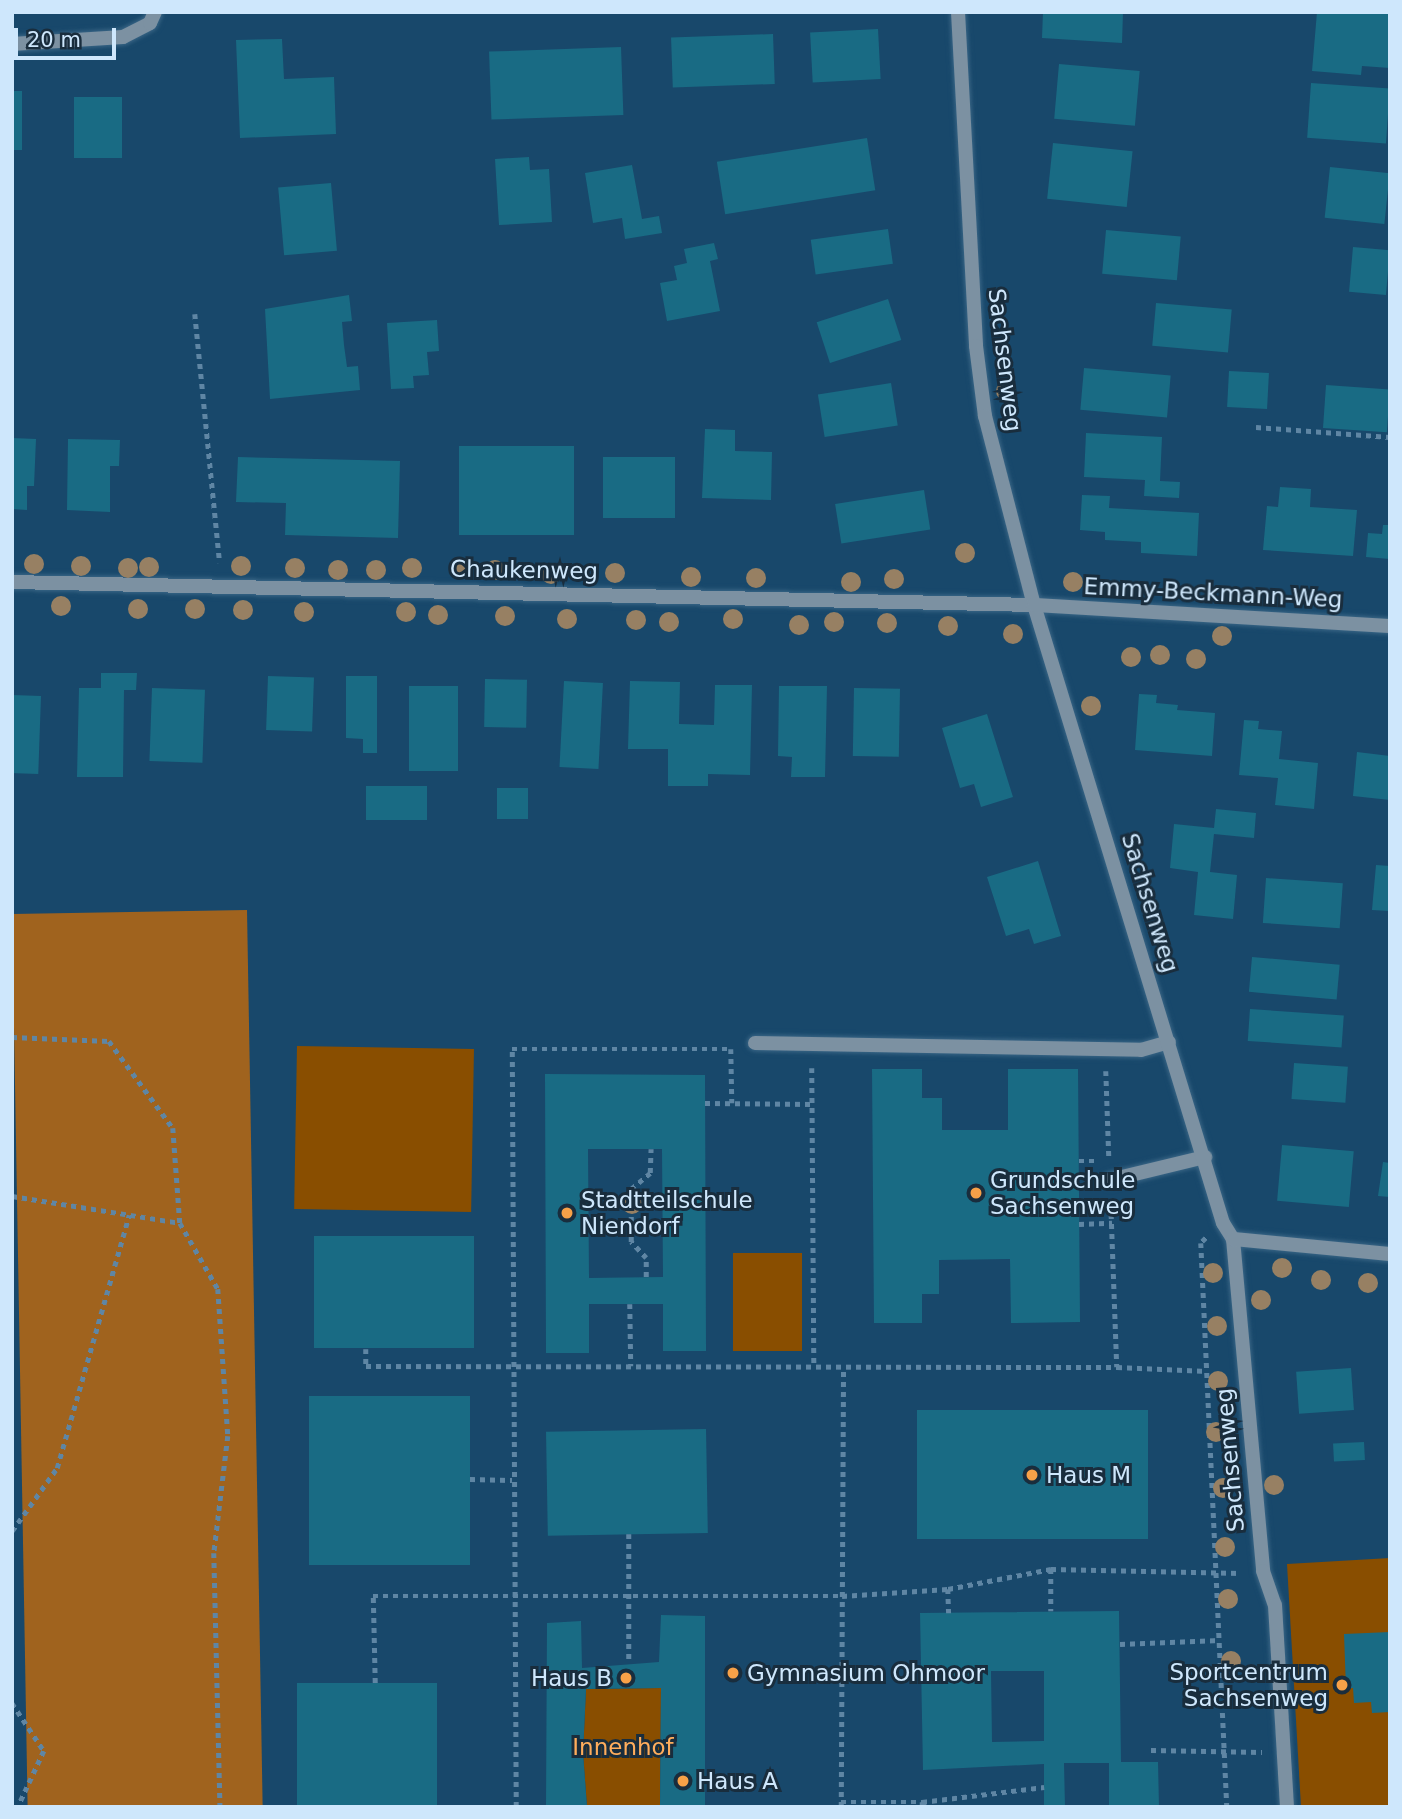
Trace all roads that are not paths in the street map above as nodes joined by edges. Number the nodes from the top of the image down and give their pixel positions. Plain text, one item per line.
1 (155, 12) edge
2 (958, 12) edge
3 (12, 44) edge
4 (12, 582) edge
5 (1034, 606) junction
6 (1390, 626) edge
7 (1169, 1042) junction
8 (755, 1043) dead end
9 (1205, 1157) junction
10 (1110, 1180) road end
11 (1233, 1239) junction
12 (1390, 1254) edge
13 (1287, 1807) edge

1 - 3 street
2 - 5 street, Sachsenweg
4 - 5 street, Chaukenweg
5 - 6 street, Emmy-Beckmann-Weg
5 - 7 street, Sachsenweg
7 - 8 street
7 - 9 street, Sachsenweg
9 - 10 street
9 - 11 street, Sachsenweg
11 - 12 street
11 - 13 street, Sachsenweg

